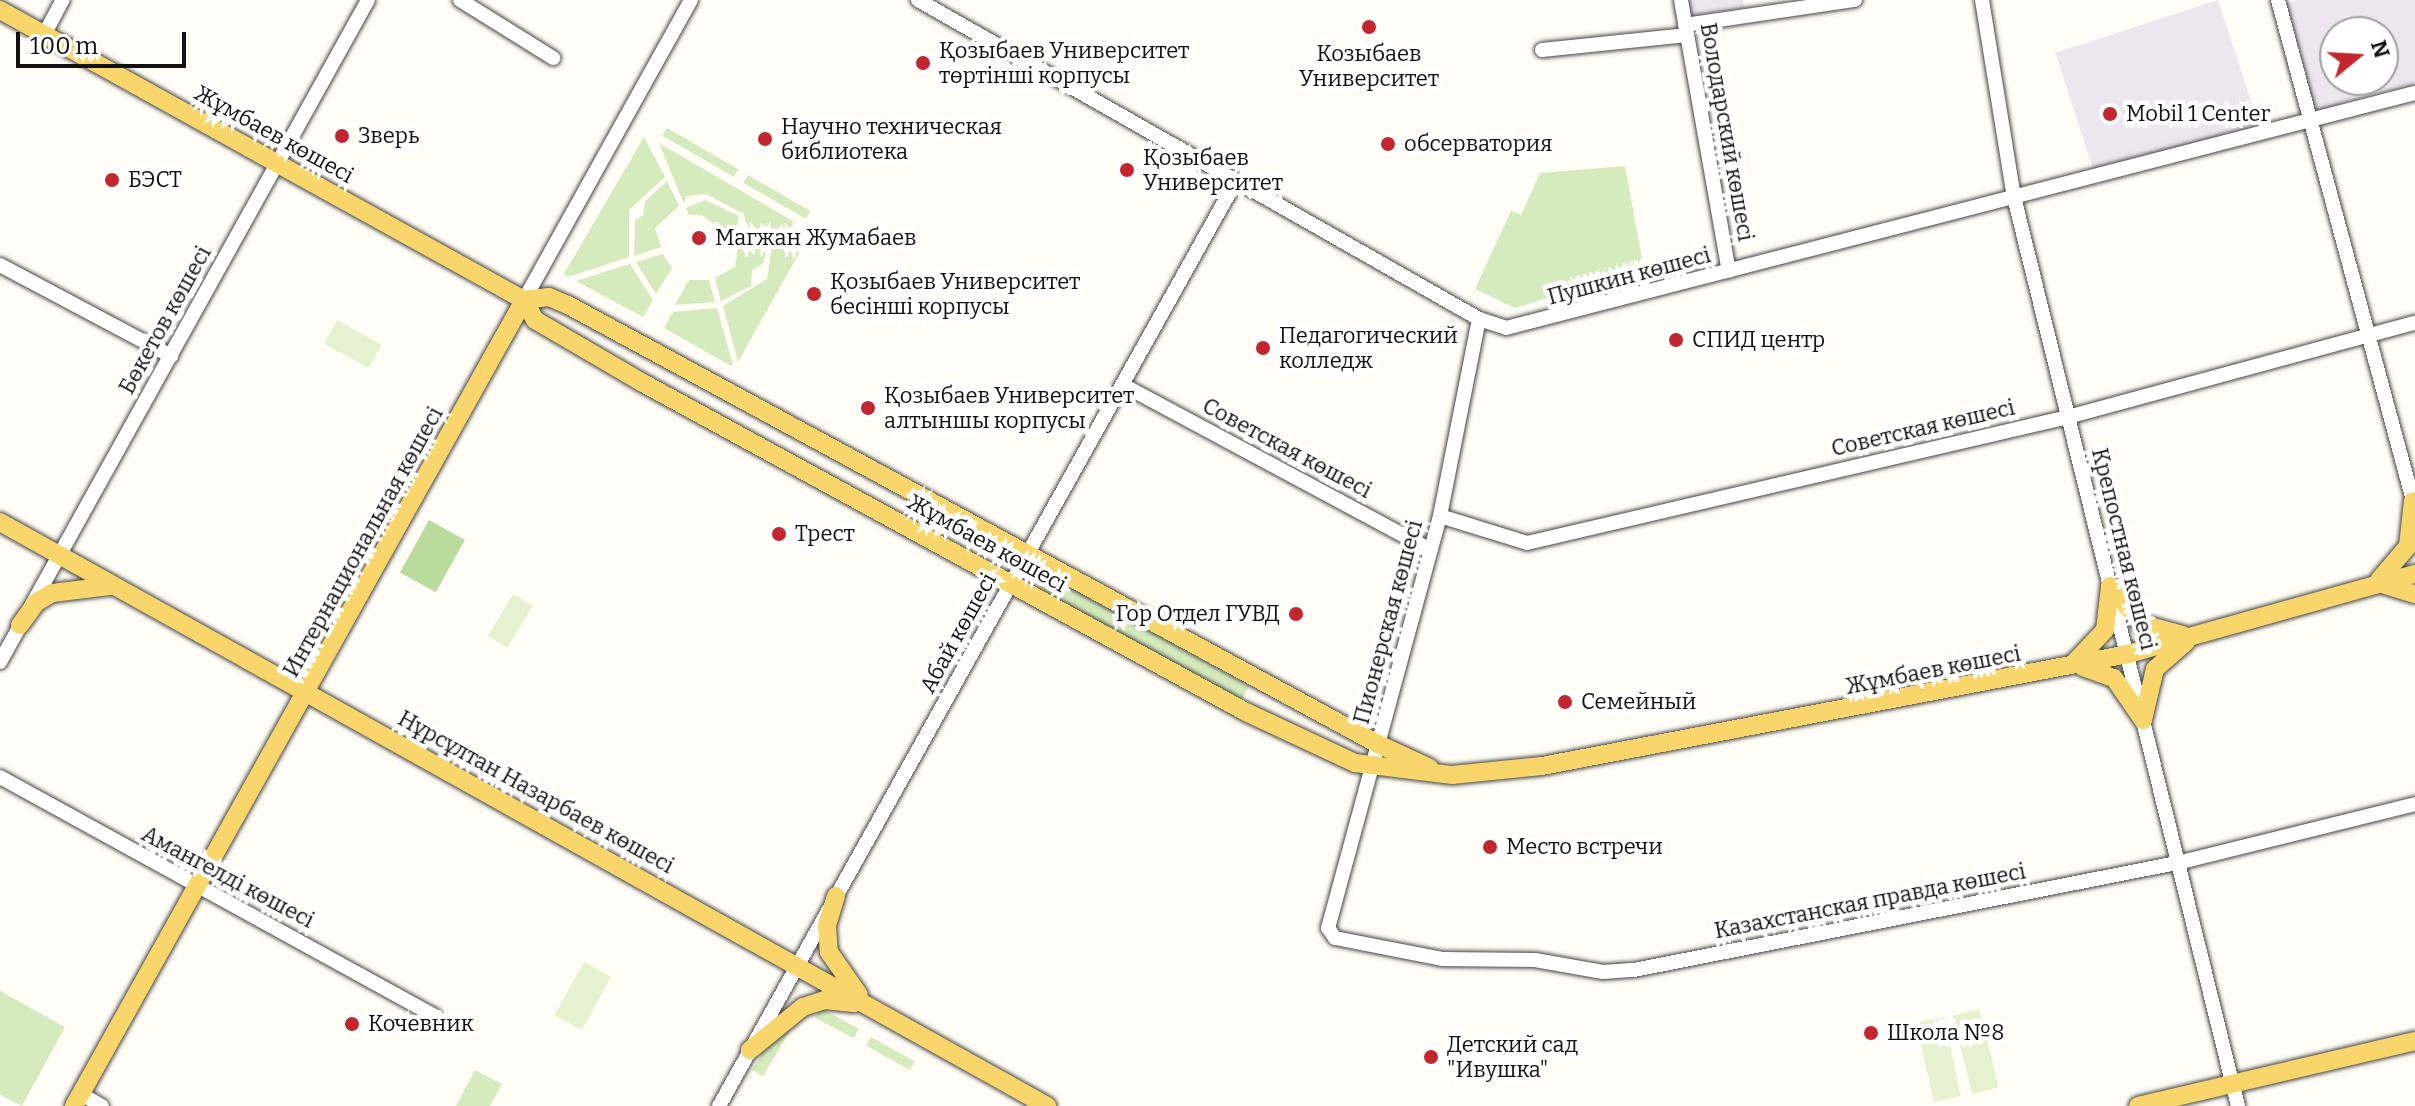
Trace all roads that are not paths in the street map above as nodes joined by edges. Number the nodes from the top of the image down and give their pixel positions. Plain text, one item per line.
1 (63, 0) edge
2 (368, 0) edge
3 (460, 0) edge
4 (691, 0) edge
5 (918, 0) edge
6 (1681, 0) edge
7 (1855, 0) edge
8 (1982, 0) edge
9 (2278, 0) edge
10 (0, 10) edge
11 (1686, 30) junction
12 (44, 35) junction
13 (1542, 50) dead end
14 (553, 58) dead end
15 (2415, 93) edge
16 (2309, 121) junction
17 (279, 164) junction
18 (1236, 181) junction
19 (2014, 197) junction
20 (0, 265) edge
21 (1729, 271) junction
22 (524, 300) junction
23 (1479, 319) junction
24 (2415, 323) edge
25 (2371, 335) junction
26 (171, 356) junction
27 (1123, 385) junction
28 (2068, 417) junction
29 (2414, 504) edge
30 (1440, 516) junction
31 (0, 522) edge
32 (1431, 550) junction
33 (1028, 553) junction
34 (60, 555) junction
35 (2415, 574) edge
36 (1011, 583) junction
37 (2110, 586) junction
38 (2370, 586) junction
39 (119, 588) junction
40 (2415, 594) edge
41 (20, 625) junction
42 (2195, 636) junction
43 (2128, 654) junction
44 (0, 662) edge
45 (2068, 667) junction
46 (307, 692) junction
47 (2143, 720) junction
48 (1378, 744) junction
49 (1372, 766) junction
50 (1452, 775) junction
51 (0, 777) edge
52 (2415, 804) edge
53 (2177, 863) junction
54 (199, 884) junction
55 (836, 896) junction
56 (1329, 934) joint
57 (796, 966) junction
58 (879, 1012) junction
59 (435, 1016) dead end
60 (2415, 1041) edge
61 (750, 1050) junction
62 (2232, 1084) junction
63 (78, 1100) edge
64 (102, 1106) edge
65 (719, 1106) edge
66 (1047, 1106) edge
67 (2138, 1106) edge
68 (2238, 1106) edge

1 - 12 street
2 - 17 street, Бөкетов көшесі
3 - 14 street
4 - 22 street, Интернациональная көшесі
5 - 18 street, Пушкин көшесі
6 - 11 street, Володарский көшесі
7 - 11 street
8 - 19 street, Крепостная көшесі
9 - 16 street
10 - 12 main road, Жұмбаев көшесі
11 - 13 street
11 - 21 street, Володарский көшесі
12 - 17 main road, Жұмбаев көшесі
15 - 16 street, Пушкин көшесі
16 - 19 street, Пушкин көшесі
16 - 25 street
17 - 22 main road, Жұмбаев көшесі
17 - 26 street, Бөкетов көшесі
18 - 23 street, Пушкин көшесі
18 - 27 street, Абай көшесі
19 - 21 street, Пушкин көшесі
19 - 28 street, Крепостная көшесі
20 - 26 street
21 - 23 street, Пушкин көшесі
22 - 33 main road, Жұмбаев көшесі
22 - 36 main road, Жұмбаев көшесі
22 - 46 main road, Интернациональная көшесі
23 - 30 street, Пионерская көшесі
24 - 25 street, Советская көшесі
25 - 28 street, Советская көшесі
25 - 29 street
26 - 34 street, Бөкетов көшесі
27 - 32 street, Советская көшесі
27 - 33 street, Абай көшесі
28 - 30 street, Советская көшесі
28 - 37 street, Крепостная көшесі
29 - 38 main road
30 - 32 street, Пионерская көшесі
31 - 34 main road, Нұрсұлтан Назарбаев көшесі
32 - 48 street, Пионерская көшесі
33 - 36 street, Абай көшесі
33 - 48 main road, Жұмбаев көшесі
34 - 39 main road, Нұрсұлтан Назарбаев көшесі
34 - 41 street, Бөкетов көшесі
35 - 38 main road, Жұмбаев көшесі
36 - 49 main road, Жұмбаев көшесі
36 - 55 street, Абай көшесі
37 - 42 main road
37 - 43 street, Крепостная көшесі
37 - 45 main road
38 - 40 main road
38 - 42 main road, Жұмбаев көшесі
39 - 41 main road
39 - 46 main road, Нұрсұлтан Назарбаев көшесі
41 - 44 street, Бөкетов көшесі
42 - 43 main road, Жұмбаев көшесі
42 - 47 main road
43 - 45 main road, Жұмбаев көшесі
43 - 47 street, Крепостная көшесі
45 - 47 main road
45 - 50 main road, Жұмбаев көшесі
46 - 54 main road, Интернациональная көшесі
46 - 57 main road, Нұрсұлтан Назарбаев көшесі
47 - 53 street, Крепостная көшесі
48 - 49 street, Пионерская көшесі
48 - 50 main road, Жұмбаев көшесі
49 - 50 main road, Жұмбаев көшесі
49 - 56 street, Пионерская көшесі
51 - 54 street, Амангелді көшесі
52 - 53 street, Казахстанская правда көшесі
53 - 56 street, Казахстанская правда көшесі
53 - 62 street, Крепостная көшесі
54 - 59 street, Амангелді көшесі
54 - 63 main road, Интернациональная көшесі
55 - 57 street, Абай көшесі
55 - 58 main road
57 - 58 main road, Нұрсұлтан Назарбаев көшесі
57 - 61 street, Абай көшесі
58 - 61 main road
58 - 66 main road, Нұрсұлтан Назарбаев көшесі
60 - 62 main road
61 - 65 street, Абай көшесі
62 - 67 main road
62 - 68 street, Крепостная көшесі
63 - 64 street

